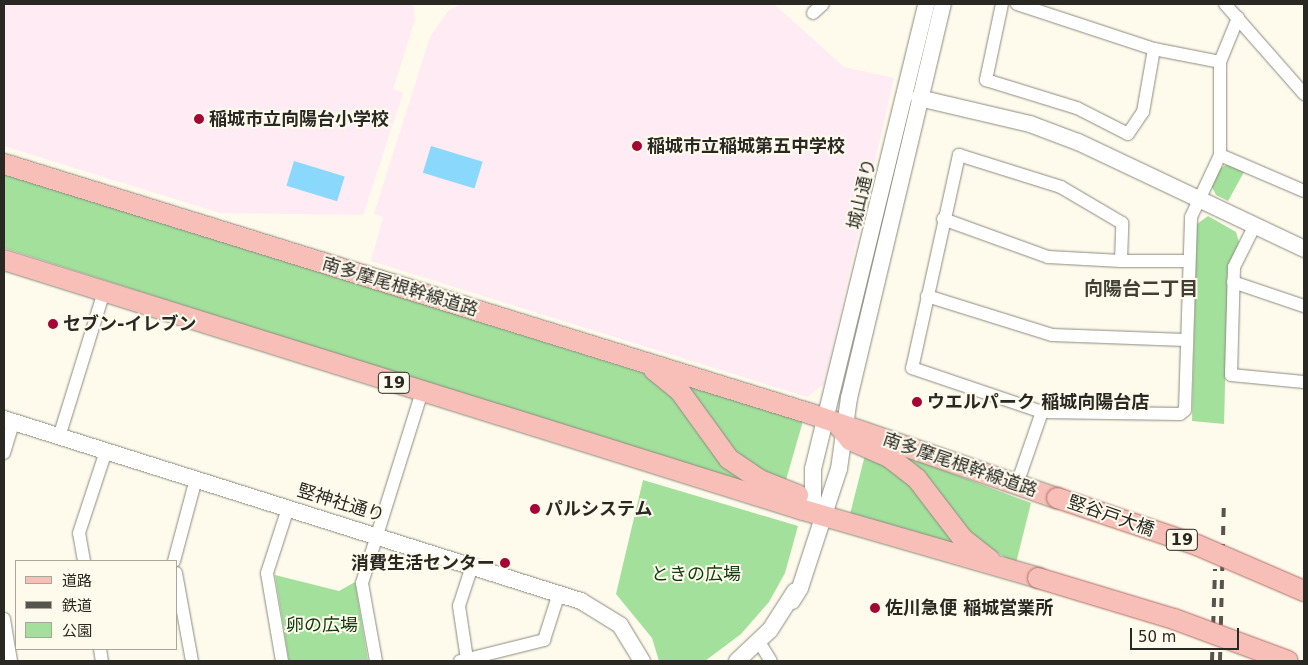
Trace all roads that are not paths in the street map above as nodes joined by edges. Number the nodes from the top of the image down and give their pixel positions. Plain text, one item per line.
1 (823, 4) edge
2 (926, 4) edge
3 (943, 4) edge
4 (1002, 4) edge
5 (1017, 4) edge
6 (1225, 4) edge
7 (813, 13) dead end
8 (1238, 18) junction
9 (1154, 49) junction
10 (1220, 62) junction
11 (1304, 94) edge
12 (919, 98) junction
13 (1220, 155) junction
14 (4, 164) edge
15 (1304, 191) edge
16 (1198, 200) junction
17 (943, 219) junction
18 (1254, 227) junction
19 (1304, 249) edge
20 (4, 260) edge
21 (1188, 261) junction
22 (1121, 262) junction
23 (1233, 282) junction
24 (104, 292) junction
25 (927, 296) junction
26 (1304, 306) edge
27 (867, 320) junction
28 (1185, 340) junction
29 (634, 360) junction
30 (1304, 382) edge
31 (422, 391) junction
32 (1042, 412) junction
33 (9, 421) edge
34 (836, 422) junction
35 (59, 436) junction
36 (106, 451) junction
37 (4, 452) edge
38 (196, 479) junction
39 (1017, 484) junction
40 (1056, 498) joint
41 (812, 503) junction
42 (288, 508) junction
43 (377, 536) junction
44 (84, 560) edge
45 (174, 560) edge
46 (472, 566) junction
47 (1007, 569) junction
48 (178, 584) edge
49 (1304, 591) edge
50 (559, 593) junction
51 (792, 601) junction
52 (4, 619) edge
53 (759, 642) junction
54 (463, 660) edge
55 (11, 661) edge
56 (192, 661) edge
57 (282, 661) edge
58 (376, 661) edge
59 (642, 661) edge
60 (737, 661) edge
61 (771, 661) edge
62 (1288, 661) edge

1 - 7 street
2 - 34 street, 城山通り
3 - 12 street, 城山通り
4 - 9 street
5 - 9 street
6 - 8 street
8 - 10 street
8 - 11 street
9 - 10 street
10 - 13 street
12 - 16 street
12 - 27 street, 城山通り
13 - 15 street
13 - 16 street
14 - 29 main road, 南多摩尾根幹線道路 / 19
16 - 18 street
16 - 21 street
17 - 22 street
17 - 22 street
17 - 25 street
18 - 19 street
18 - 23 street
20 - 24 main road, 19
21 - 22 street
21 - 28 street
23 - 26 street
23 - 30 street
24 - 31 main road, 19
24 - 35 street
25 - 28 street
25 - 32 street
27 - 34 street, 城山通り
27 - 34 street
28 - 32 street
29 - 34 main road, 南多摩尾根幹線道路 / 19
29 - 41 main road
31 - 41 main road, 19
31 - 43 street
32 - 39 street
33 - 35 street, 竪神社通り
33 - 37 street
34 - 39 main road, 南多摩尾根幹線道路 / 19
34 - 41 street
34 - 41 street
34 - 47 main road
35 - 36 street, 竪神社通り
36 - 38 street, 竪神社通り
36 - 44 street
38 - 42 street, 竪神社通り
38 - 45 street
39 - 40 main road, 南多摩尾根幹線道路 / 19
40 - 49 main road, 竪谷戸大橋 / 19, bridge
41 - 47 main road
41 - 51 street
41 - 51 street
42 - 43 street, 竪神社通り
42 - 57 street
43 - 46 street, 竪神社通り
43 - 58 street
46 - 50 street, 竪神社通り
46 - 54 street
47 - 62 main road, bridge
48 - 56 street
50 - 54 street
50 - 59 street, 竪神社通り
51 - 53 street
52 - 55 street
53 - 60 street
53 - 61 street

